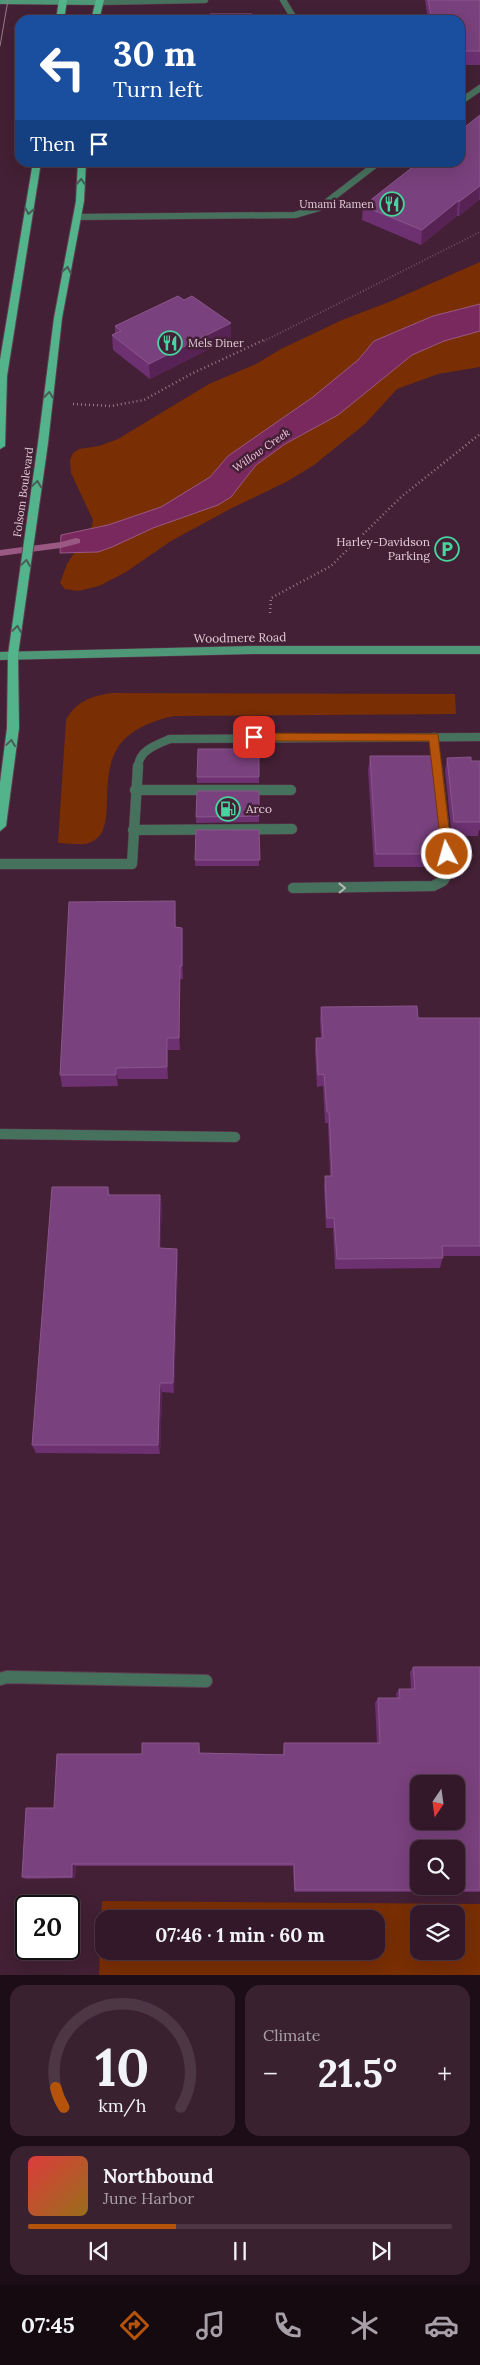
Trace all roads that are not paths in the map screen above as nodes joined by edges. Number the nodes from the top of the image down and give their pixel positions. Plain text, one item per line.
1 (205, 0) edge
2 (283, 0) edge
3 (0, 1) edge
4 (63, 1) edge
5 (99, 1) edge
6 (61, 15) edge
7 (96, 15) edge
8 (292, 15) edge
9 (480, 88) edge
10 (465, 95) edge
11 (36, 167) edge
12 (82, 167) edge
13 (372, 167) edge
14 (77, 217) junction
15 (0, 446) edge
16 (480, 650) edge
17 (13, 655) junction
18 (0, 656) edge
19 (434, 737) junction
20 (480, 737) edge
21 (135, 790) junction
22 (291, 790) dead end
23 (0, 826) edge
24 (292, 829) dead end
25 (133, 830) junction
26 (0, 864) edge
27 (293, 888) dead end
28 (0, 1134) edge
29 (235, 1137) dead end
30 (0, 1679) edge
31 (206, 1681) dead end

1 - 5 street
2 - 8 street
3 - 4 street
4 - 5 street
4 - 6 main road
5 - 7 main road
9 - 10 street
11 -> 15 main road
14 -> 12 main road, Folsom Boulevard
13 - 14 street
17 -> 14 main road, Folsom Boulevard
16 - 17 street, Woodmere Road
17 - 18 street, Woodmere Road
23 -> 17 main road, Folsom Boulevard
19 - 20 street
19 - 21 street
27 -> 19 street
21 - 22 street
21 - 25 street
24 - 25 street
25 - 26 street
28 - 29 street
30 - 31 street

